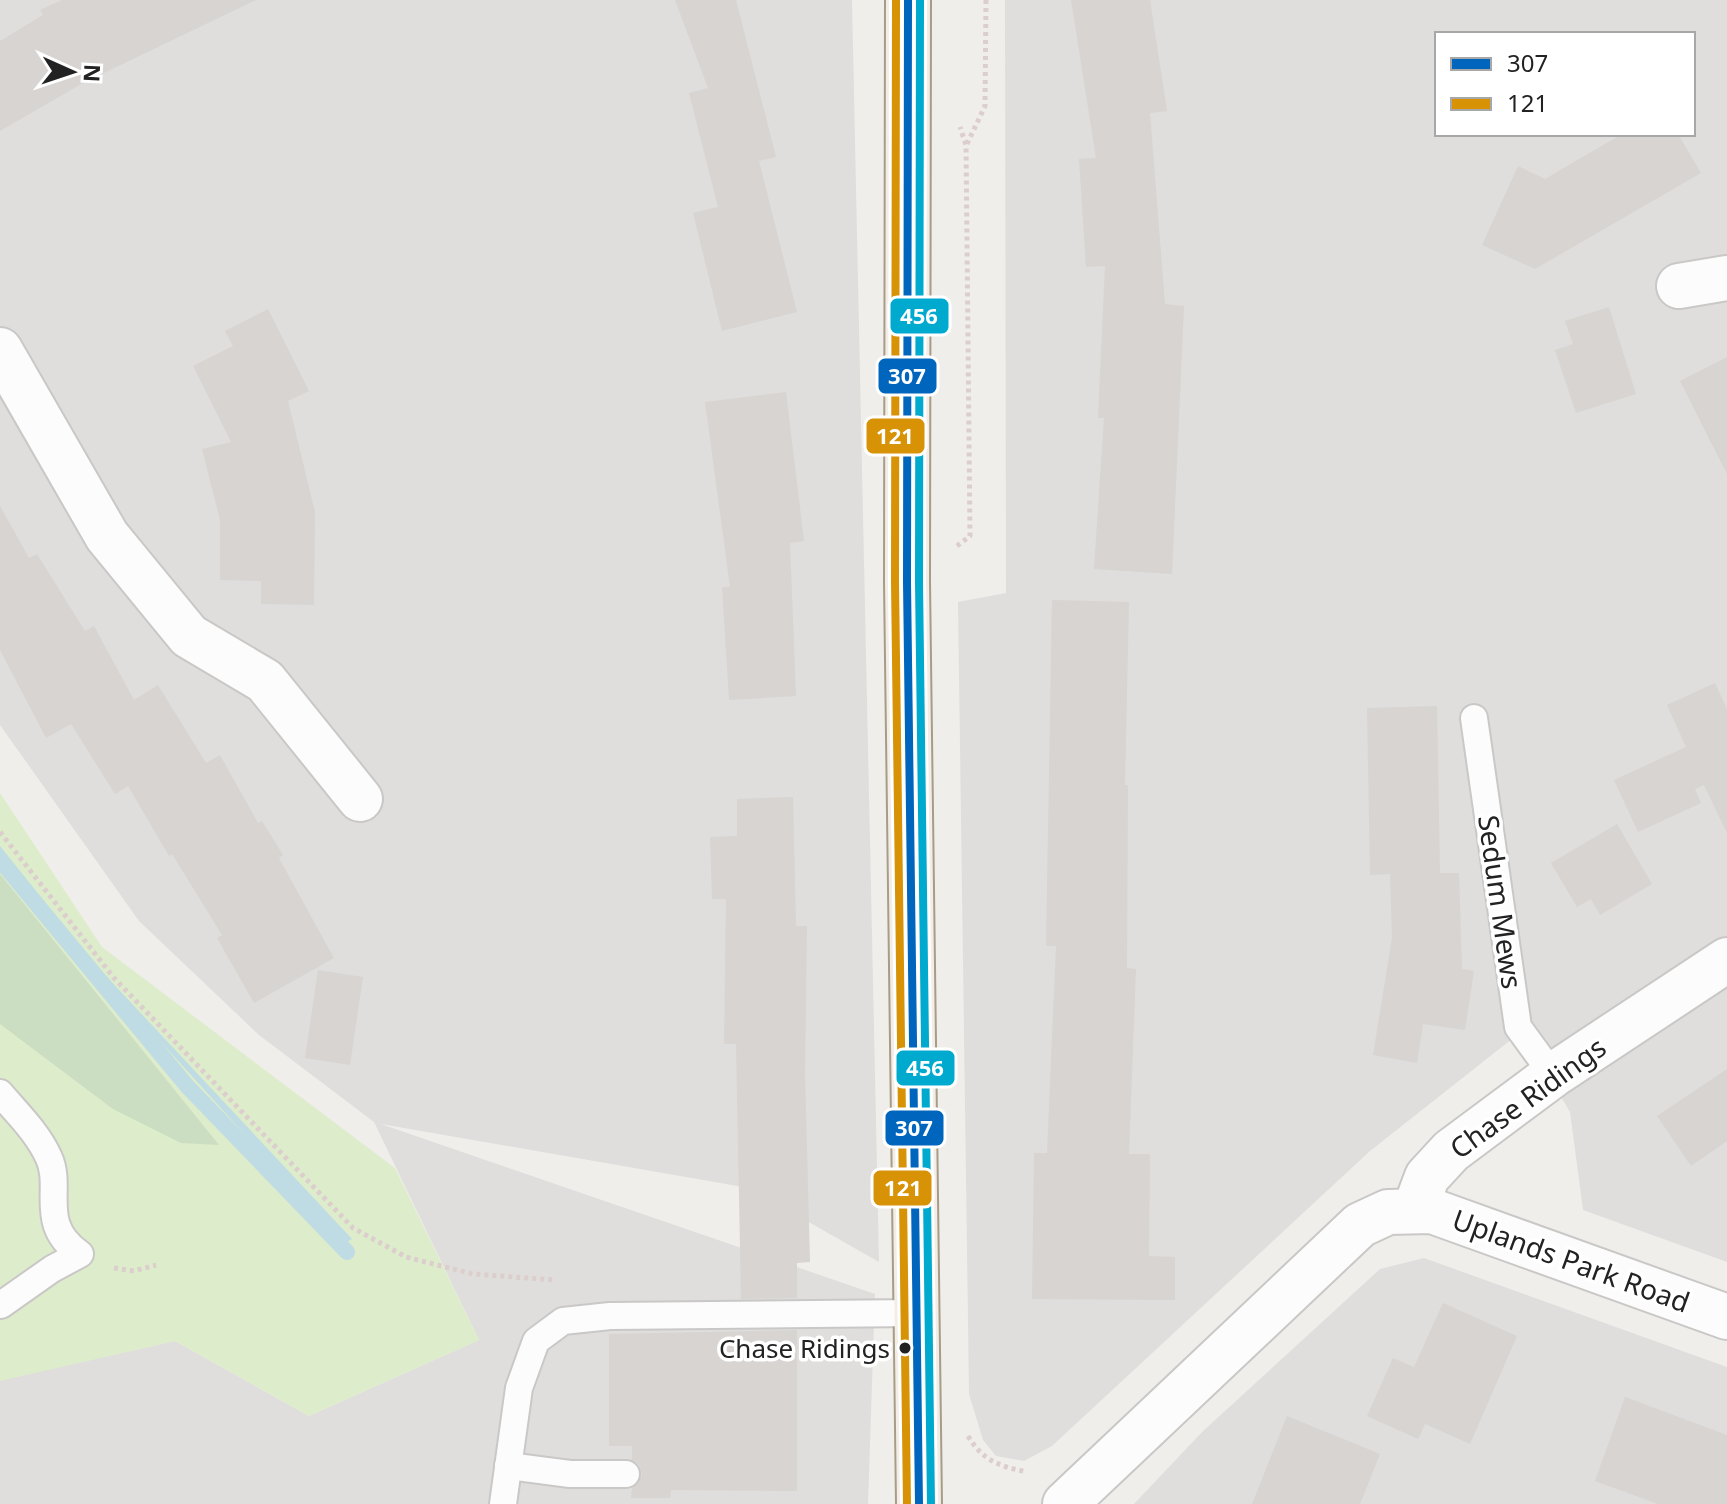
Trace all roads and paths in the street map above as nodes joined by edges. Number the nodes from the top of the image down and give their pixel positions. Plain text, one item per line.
1 (908, 0) edge
2 (986, 0) edge
3 (1727, 278) edge
4 (1679, 286) dead end
5 (0, 350) edge
6 (907, 582) junction
7 (1474, 718) dead end
8 (360, 799) dead end
9 (0, 832) edge
10 (1727, 960) edge
11 (1553, 1075) junction
12 (0, 1093) edge
13 (1415, 1209) junction
14 (559, 1281) dead end
15 (1, 1305) edge
16 (917, 1313) junction
17 (1727, 1317) edge
18 (966, 1433) dead end
19 (508, 1466) junction
20 (626, 1474) dead end
21 (1051, 1489) edge
22 (503, 1504) edge
23 (919, 1504) edge

1 - 6 main road
2 - 6 path
3 - 4 street
5 - 8 street
6 - 16 main road
7 - 11 lane, Sedum Mews
9 - 14 path
10 - 11 street, Chase Ridings
11 - 13 street, Chase Ridings
12 - 15 lane
13 - 17 street, Uplands Park Road
13 - 21 street
16 - 19 lane
16 - 23 main road
18 - 21 path
19 - 20 lane
19 - 22 lane

